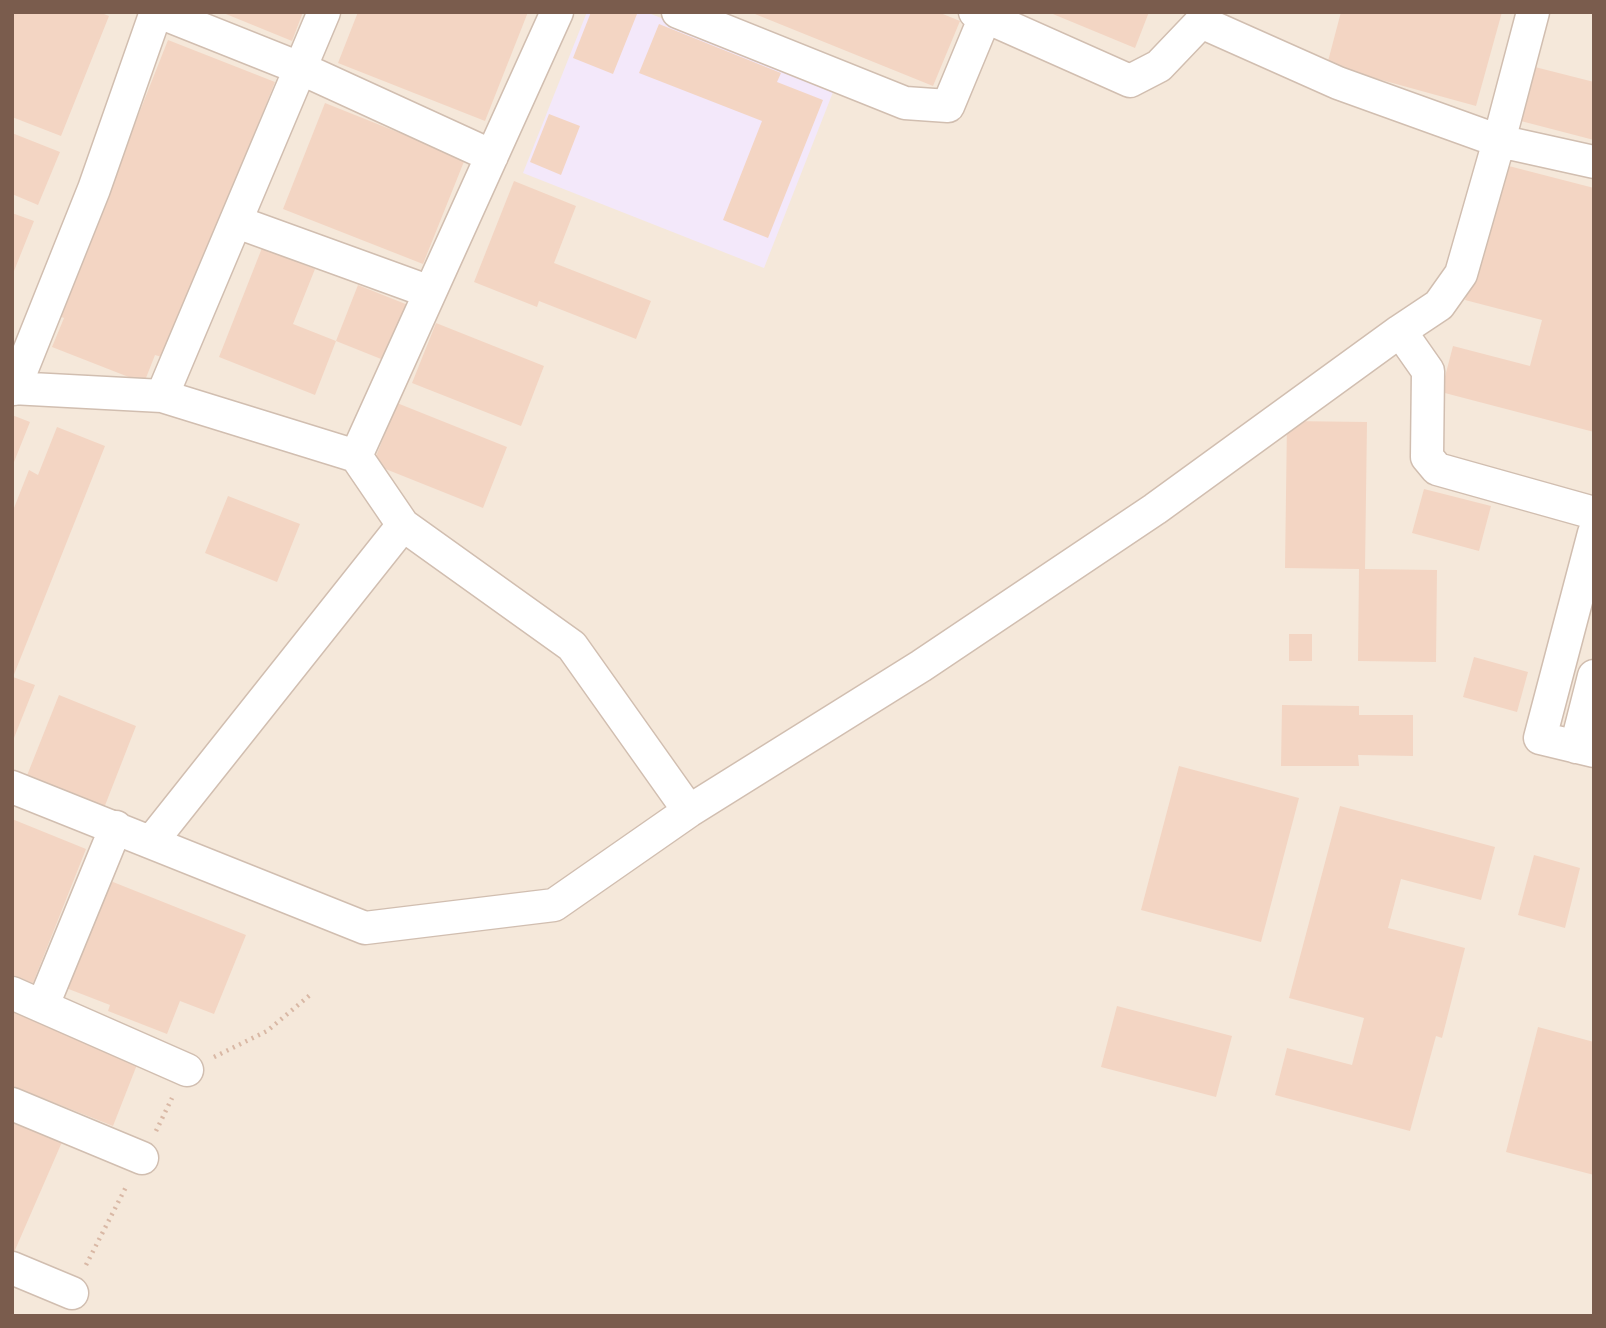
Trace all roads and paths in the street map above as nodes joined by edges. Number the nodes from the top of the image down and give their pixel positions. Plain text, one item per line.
1 (158, 12) edge
2 (324, 12) edge
3 (557, 12) edge
4 (678, 12) edge
5 (1533, 12) edge
6 (982, 14) edge
7 (1203, 17) edge
8 (302, 69) junction
9 (1499, 141) junction
10 (492, 156) junction
11 (1594, 162) edge
12 (237, 222) junction
13 (430, 292) junction
14 (1400, 331) junction
15 (13, 389) edge
16 (162, 396) junction
17 (356, 456) junction
18 (1594, 513) edge
19 (404, 525) junction
20 (1594, 533) edge
21 (1594, 676) edge
22 (1585, 749) edge
23 (12, 787) edge
24 (689, 811) junction
25 (116, 827) junction
26 (152, 841) junction
27 (12, 993) edge
28 (43, 1005) junction
29 (187, 1070) dead end
30 (12, 1104) edge
31 (142, 1158) dead end
32 (12, 1268) edge
33 (72, 1293) dead end

1 - 8 street
1 - 15 street
2 - 8 street
3 - 10 street
4 - 6 street
5 - 9 street
6 - 7 street
7 - 9 street
8 - 10 street
8 - 12 street
9 - 11 street
9 - 14 street
10 - 13 street
12 - 13 street
12 - 16 street
13 - 17 street
14 - 18 street
14 - 24 street
15 - 16 street
16 - 17 street
17 - 19 street
19 - 24 street
19 - 26 street
20 - 22 street
21 - 22 street
23 - 25 street
24 - 26 street
25 - 26 street
25 - 28 street
27 - 28 street
28 - 29 street
30 - 31 street
32 - 33 street

